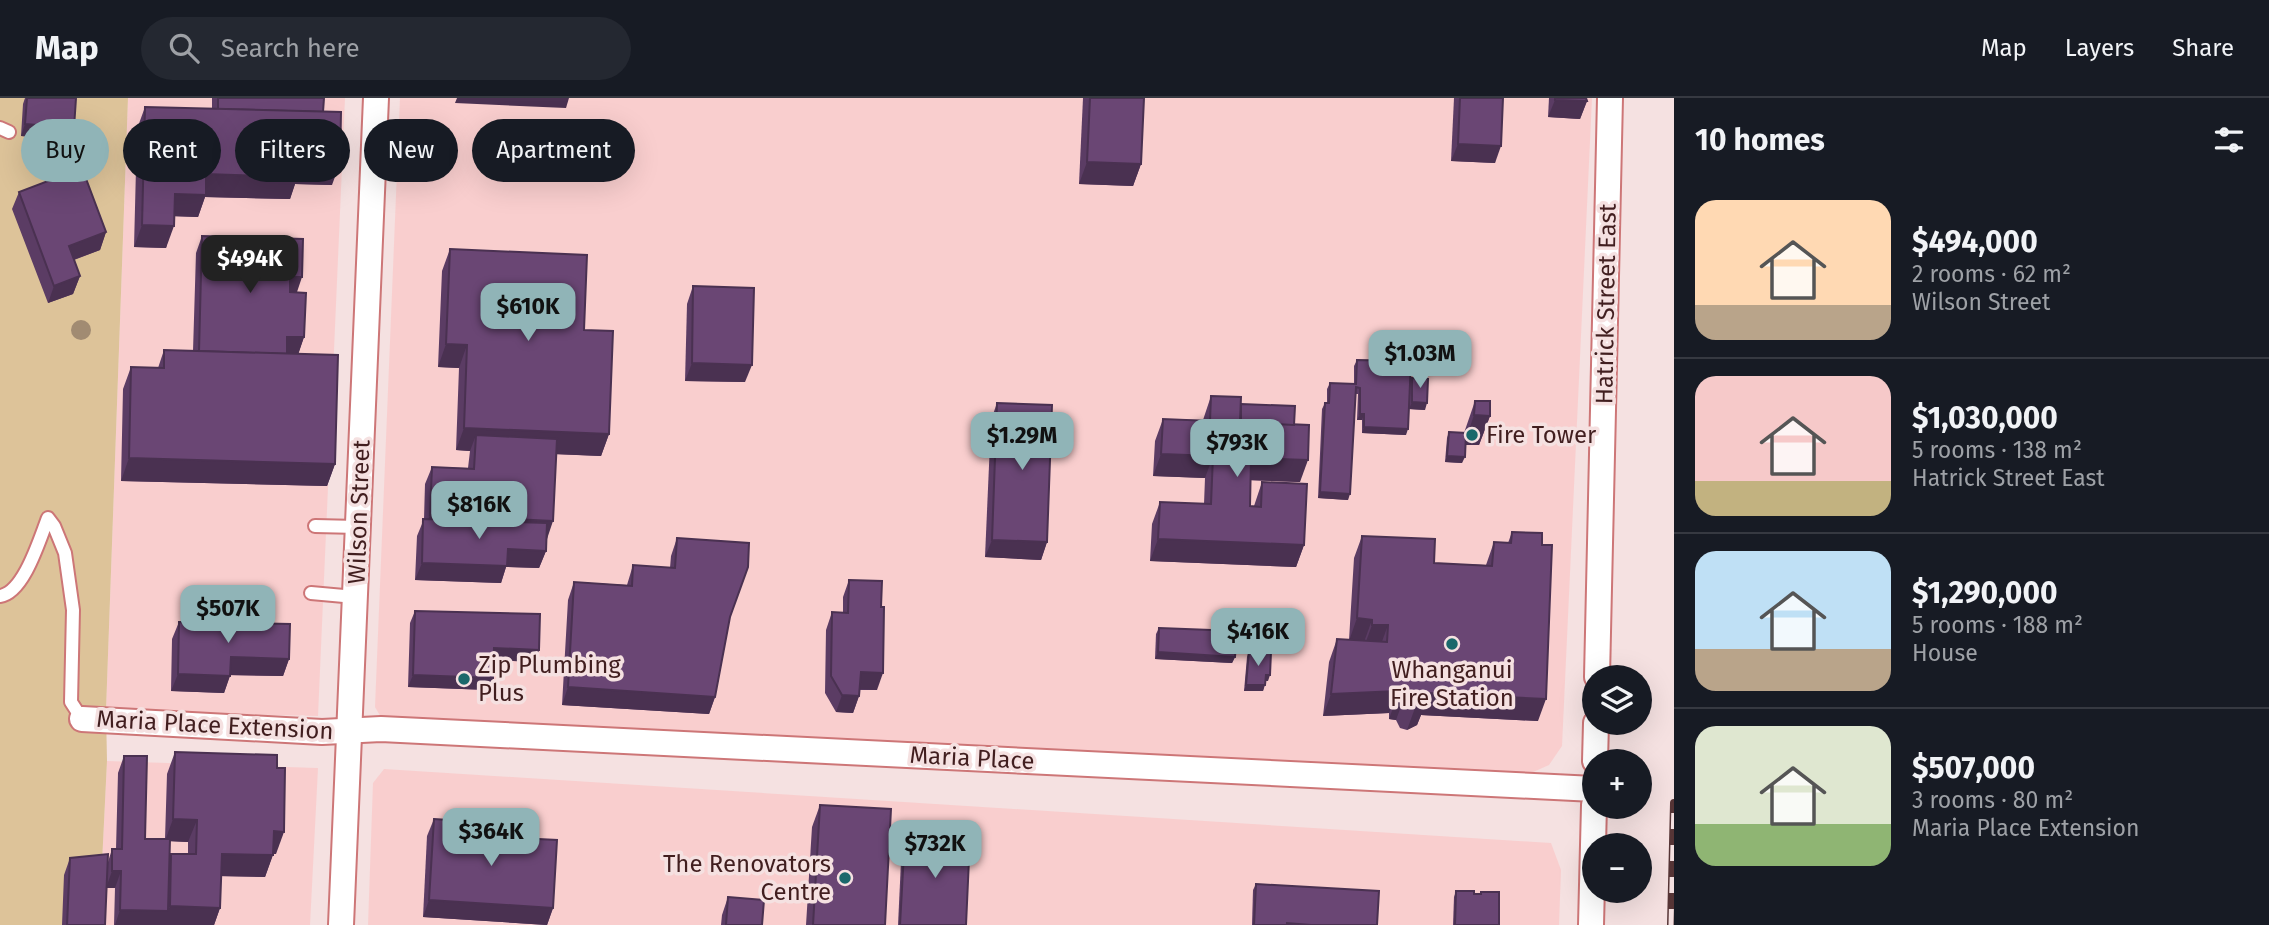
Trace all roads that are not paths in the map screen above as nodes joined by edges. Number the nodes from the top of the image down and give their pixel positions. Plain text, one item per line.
1 (376, 98) edge
2 (1610, 98) edge
3 (315, 526) dead end
4 (358, 527) junction
5 (311, 593) dead end
6 (0, 596) edge
7 (355, 597) junction
8 (1597, 665) edge
9 (82, 719) joint
10 (349, 730) junction
11 (1582, 788) edge
12 (1594, 819) edge
13 (341, 925) edge
14 (1591, 925) edge

1 - 4 street, Wilson Street
2 - 8 street, Hatrick Street East
3 - 4 lane
4 - 7 street, Wilson Street
5 - 7 lane
6 - 9 lane
7 - 10 street, Wilson Street
9 - 10 street, Maria Place Extension
10 - 11 street, Maria Place
10 - 13 street, Wilson Street
12 - 14 street

